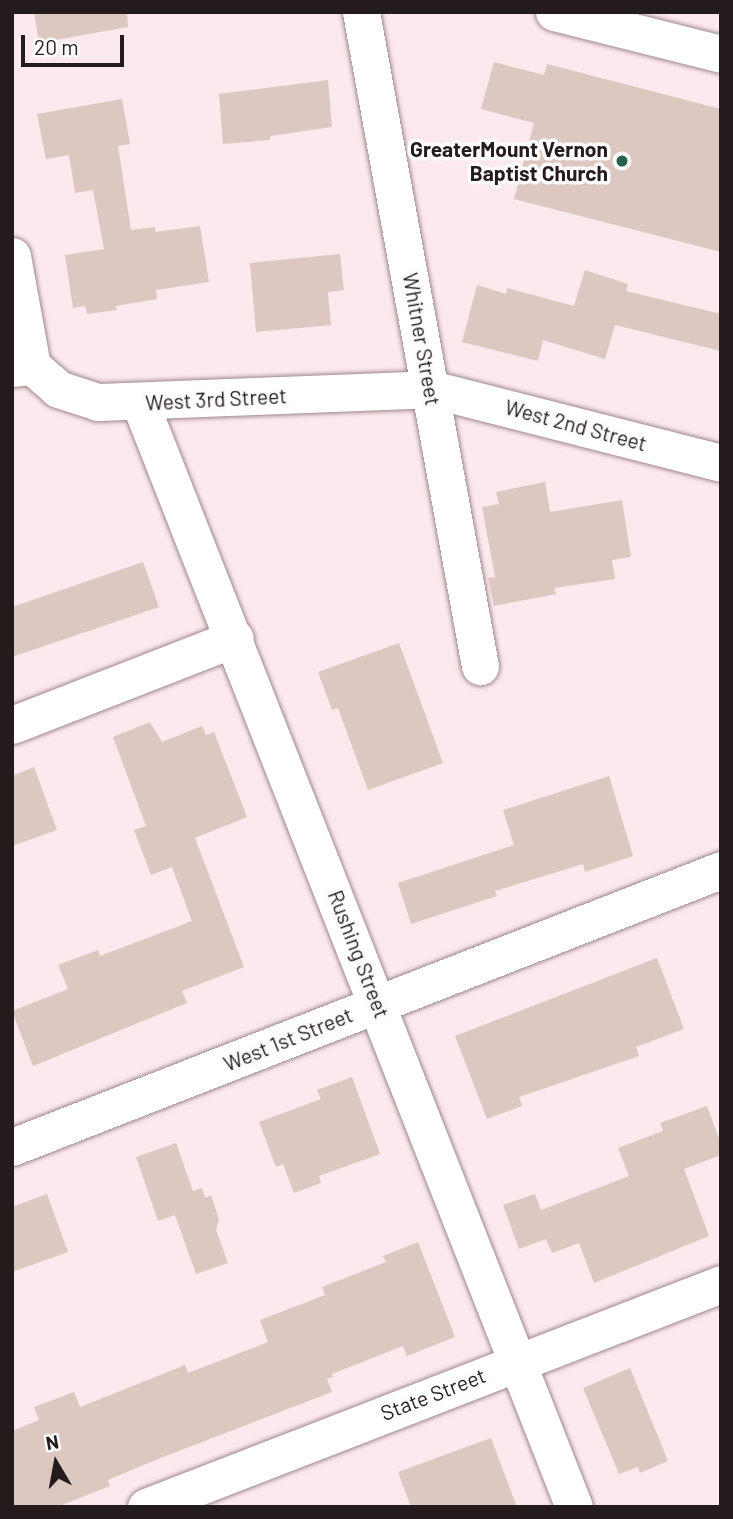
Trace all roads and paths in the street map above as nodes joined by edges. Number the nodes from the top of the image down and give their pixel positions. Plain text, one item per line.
1 (361, 12) edge
2 (554, 12) edge
3 (721, 54) edge
4 (12, 256) edge
5 (22, 367) edge
6 (431, 389) junction
7 (140, 402) junction
8 (721, 463) edge
9 (235, 638) junction
10 (480, 666) dead end
11 (12, 725) edge
12 (721, 870) edge
13 (378, 1003) junction
14 (12, 1147) edge
15 (721, 1284) edge
16 (519, 1360) junction
17 (146, 1507) edge
18 (574, 1507) edge

1 - 6 street, Whitner Street
2 - 3 street
4 - 5 street
5 - 7 street, West 3rd Street
6 - 7 street, West 3rd Street
6 - 8 street, West 2nd Street
6 - 10 street, Whitner Street
7 - 9 street, Rushing Street
9 - 11 street
9 - 13 street, Rushing Street
12 - 13 street, West 1st Street
13 - 14 street, West 1st Street
13 - 16 street, Rushing Street
15 - 16 street, State Street
16 - 17 street, State Street
16 - 18 street, Rushing Street

